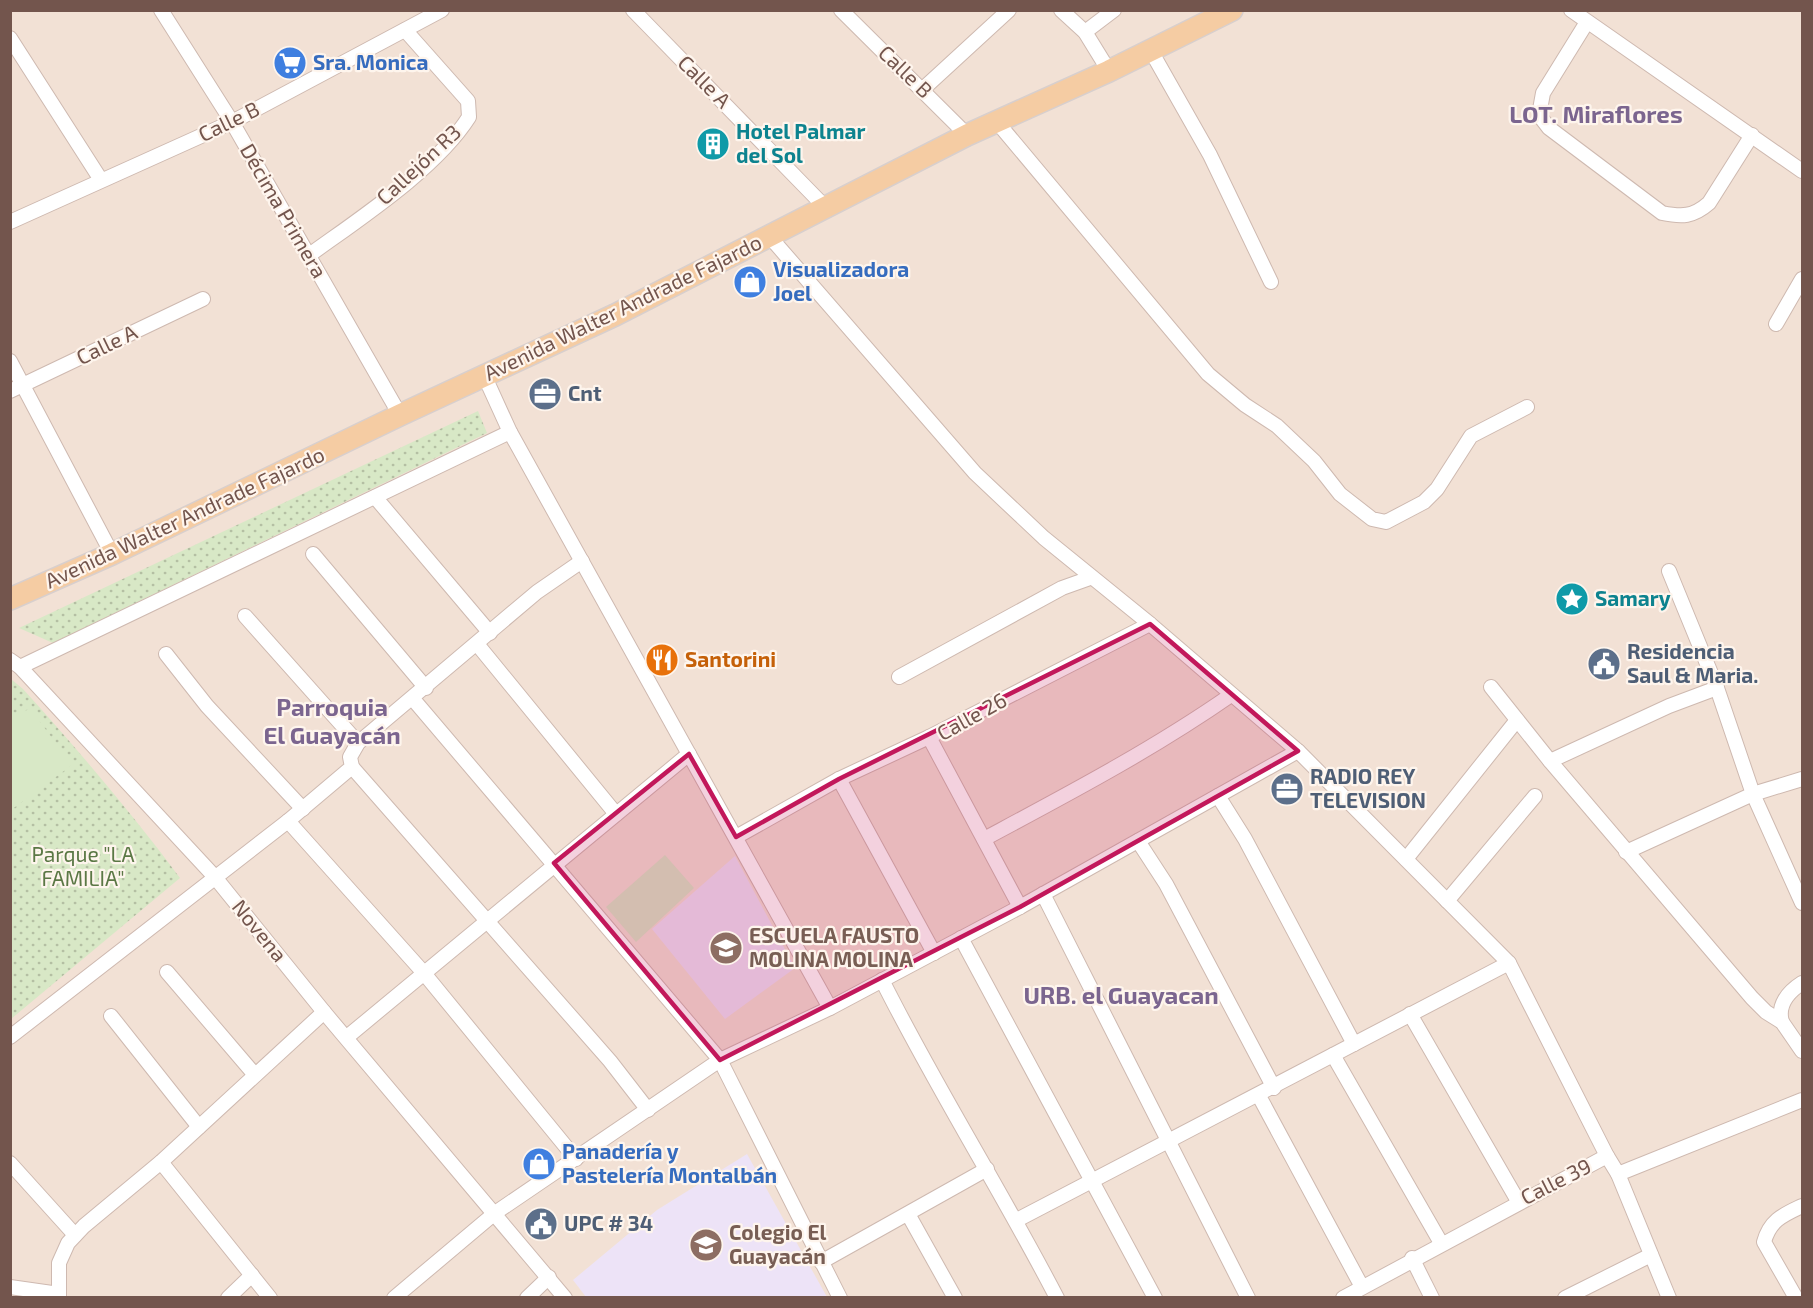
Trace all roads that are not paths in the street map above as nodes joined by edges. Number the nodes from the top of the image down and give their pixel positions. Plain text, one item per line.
1 (161, 10) edge
2 (442, 10) edge
3 (633, 10) edge
4 (841, 10) edge
5 (1009, 10) edge
6 (1061, 10) edge
7 (1114, 10) edge
8 (1232, 10) edge
9 (1571, 10) edge
10 (1587, 22) junction
11 (405, 30) junction
12 (1086, 32) junction
13 (10, 38) edge
14 (1151, 51) junction
15 (1109, 71) junction
16 (923, 90) junction
17 (232, 122) junction
18 (997, 122) junction
19 (967, 135) junction
20 (1752, 135) junction
21 (1803, 171) edge
22 (101, 180) junction
23 (824, 206) junction
24 (10, 222) edge
25 (770, 237) junction
26 (308, 256) junction
27 (1803, 279) edge
28 (1271, 282) dead end
29 (203, 299) dead end
30 (1776, 324) dead end
31 (10, 361) edge
32 (484, 375) junction
33 (17, 388) edge
34 (1527, 407) dead end
35 (400, 415) junction
36 (510, 432) junction
37 (375, 497) junction
38 (112, 554) junction
39 (313, 554) dead end
40 (582, 561) junction
41 (1669, 571) dead end
42 (1090, 578) junction
43 (10, 599) edge
44 (244, 616) dead end
45 (1149, 624) junction
46 (490, 633) junction
47 (477, 644) junction
48 (166, 654) dead end
49 (15, 664) edge
50 (899, 677) dead end
51 (1491, 687) dead end
52 (426, 688) junction
53 (1717, 688) junction
54 (1231, 695) junction
55 (413, 699) junction
56 (1517, 720) junction
57 (929, 737) junction
58 (358, 743) junction
59 (1298, 751) junction
60 (689, 754) junction
61 (1550, 761) junction
62 (352, 767) junction
63 (839, 779) junction
64 (1803, 779) edge
65 (1753, 794) junction
66 (1218, 796) junction
67 (1535, 796) dead end
68 (303, 809) junction
69 (616, 814) junction
70 (288, 821) junction
71 (736, 837) junction
72 (984, 839) junction
73 (1138, 841) junction
74 (1626, 852) junction
75 (1406, 859) junction
76 (554, 863) junction
77 (214, 876) junction
78 (1043, 894) junction
79 (1447, 901) junction
80 (1803, 903) edge
81 (1020, 907) junction
82 (486, 922) junction
83 (961, 938) junction
84 (934, 953) junction
85 (1509, 963) junction
86 (167, 972) dead end
87 (423, 972) junction
88 (882, 980) junction
89 (1803, 983) edge
90 (830, 1008) junction
91 (324, 1012) junction
92 (1410, 1014) junction
93 (111, 1016) dead end
94 (1782, 1022) junction
95 (10, 1037) edge
96 (347, 1037) junction
97 (1354, 1044) junction
98 (1803, 1051) edge
99 (1333, 1055) junction
100 (720, 1060) junction
101 (255, 1075) junction
102 (1274, 1088) junction
103 (1259, 1096) junction
104 (1803, 1100) edge
105 (648, 1110) junction
106 (199, 1127) junction
107 (1169, 1142) junction
108 (1607, 1155) junction
109 (576, 1159) junction
110 (10, 1162) edge
111 (161, 1162) junction
112 (987, 1169) junction
113 (1618, 1174) junction
114 (1094, 1181) junction
115 (1518, 1201) junction
116 (1803, 1206) edge
117 (495, 1213) junction
118 (908, 1214) junction
119 (1017, 1220) junction
120 (75, 1235) junction
121 (1441, 1243) junction
122 (1651, 1255) junction
123 (1412, 1258) junction
124 (821, 1262) junction
125 (252, 1275) junction
126 (549, 1277) junction
127 (10, 1287) edge
128 (1362, 1287) junction
129 (59, 1296) edge
130 (228, 1298) edge
131 (270, 1298) edge
132 (394, 1298) edge
133 (527, 1298) edge
134 (565, 1298) edge
135 (840, 1298) edge
136 (955, 1298) edge
137 (1057, 1298) edge
138 (1155, 1298) edge
139 (1248, 1298) edge
140 (1343, 1298) edge
141 (1432, 1298) edge
142 (1565, 1298) edge
143 (1669, 1298) edge
144 (1796, 1298) edge

1 - 17 street, Décima Primera
2 - 11 street, Calle B
3 - 23 street, Calle A
4 - 16 street, Calle B
5 - 16 street
6 - 12 street
7 - 12 street
8 - 14 main road, Avenida Walter Andrade Fajardo
9 - 10 street
10 - 20 street
10 - 20 street
11 - 17 street, Calle B
11 - 26 street, Callejón R3
12 - 15 street
13 - 22 street
14 - 15 main road, Avenida Walter Andrade Fajardo
14 - 28 street
15 - 18 main road, Avenida Walter Andrade Fajardo
16 - 19 street, Calle B
17 - 22 street, Calle B
17 - 26 street, Décima Primera
18 - 19 main road, Avenida Walter Andrade Fajardo
18 - 34 street
19 - 23 main road, Avenida Walter Andrade Fajardo
20 - 21 street
22 - 24 street, Calle B
23 - 25 main road, Avenida Walter Andrade Fajardo
25 - 32 main road, Avenida Walter Andrade Fajardo
25 - 42 street
26 - 35 street, Décima Primera
27 - 30 street
29 - 33 street, Calle A
31 - 33 street
32 - 35 main road, Avenida Walter Andrade Fajardo
32 - 36 street
33 - 38 street
35 - 38 main road, Avenida Walter Andrade Fajardo
36 - 37 street
36 - 40 street
37 - 46 street
37 - 49 street
38 - 43 main road, Avenida Walter Andrade Fajardo
39 - 52 street
40 - 46 street
40 - 60 street
41 - 53 street
42 - 45 street
42 - 50 street
44 - 58 street
45 - 54 street
45 - 57 street, Calle 26
46 - 47 street
47 - 52 street
47 - 69 street
48 - 68 street
49 - 77 street, Novena
51 - 56 street
52 - 55 street
53 - 61 street
53 - 65 street
54 - 59 street
54 - 72 street
55 - 58 street
55 - 76 street
56 - 61 street
56 - 75 street
57 - 63 street
57 - 72 street, Calle 26
58 - 62 street
59 - 66 street
59 - 75 street
60 - 69 street
60 - 71 street
61 - 74 street
62 - 68 street
62 - 82 street
63 - 71 street
63 - 84 street
64 - 65 street
65 - 74 street
65 - 80 street
66 - 73 street
66 - 97 street
67 - 79 street
68 - 70 street
69 - 76 street
70 - 77 street
70 - 87 street
71 - 90 street
72 - 81 street, Calle 26
73 - 78 street
73 - 102 street
74 - 94 street
75 - 79 street
76 - 82 street
76 - 100 street
77 - 91 street, Novena
77 - 95 street
78 - 81 street
78 - 107 street
79 - 85 street
81 - 83 street
82 - 87 street
82 - 105 street
83 - 84 street
83 - 114 street
84 - 88 street
85 - 92 street
85 - 108 street
86 - 101 street
87 - 96 street
87 - 109 street
88 - 90 street
88 - 112 street
89 - 94 street
90 - 100 street
91 - 96 street, Novena
91 - 101 street
92 - 97 street
92 - 115 street
93 - 106 street
94 - 98 street
96 - 117 street, Novena
97 - 99 street
99 - 102 street
99 - 121 street
100 - 105 street
100 - 124 street
101 - 106 street
102 - 103 street
103 - 107 street
103 - 128 street
104 - 113 street, Calle 39
105 - 109 street
106 - 111 street
107 - 114 street
107 - 139 street
108 - 113 street, Calle 39
108 - 115 street, Calle 39
109 - 117 street
110 - 120 street
111 - 120 street
111 - 125 street
112 - 118 street
112 - 119 street
113 - 122 street
114 - 119 street
114 - 138 street
115 - 121 street, Calle 39
116 - 144 street
117 - 126 street, Novena
117 - 132 street
118 - 124 street
118 - 136 street
119 - 137 street
120 - 129 street
121 - 123 street, Calle 39
122 - 142 street
122 - 143 street
123 - 128 street, Calle 39
123 - 141 street
124 - 135 street
125 - 130 street
125 - 131 street
126 - 133 street
126 - 134 street, Novena
127 - 129 street
128 - 140 street, Calle 39

